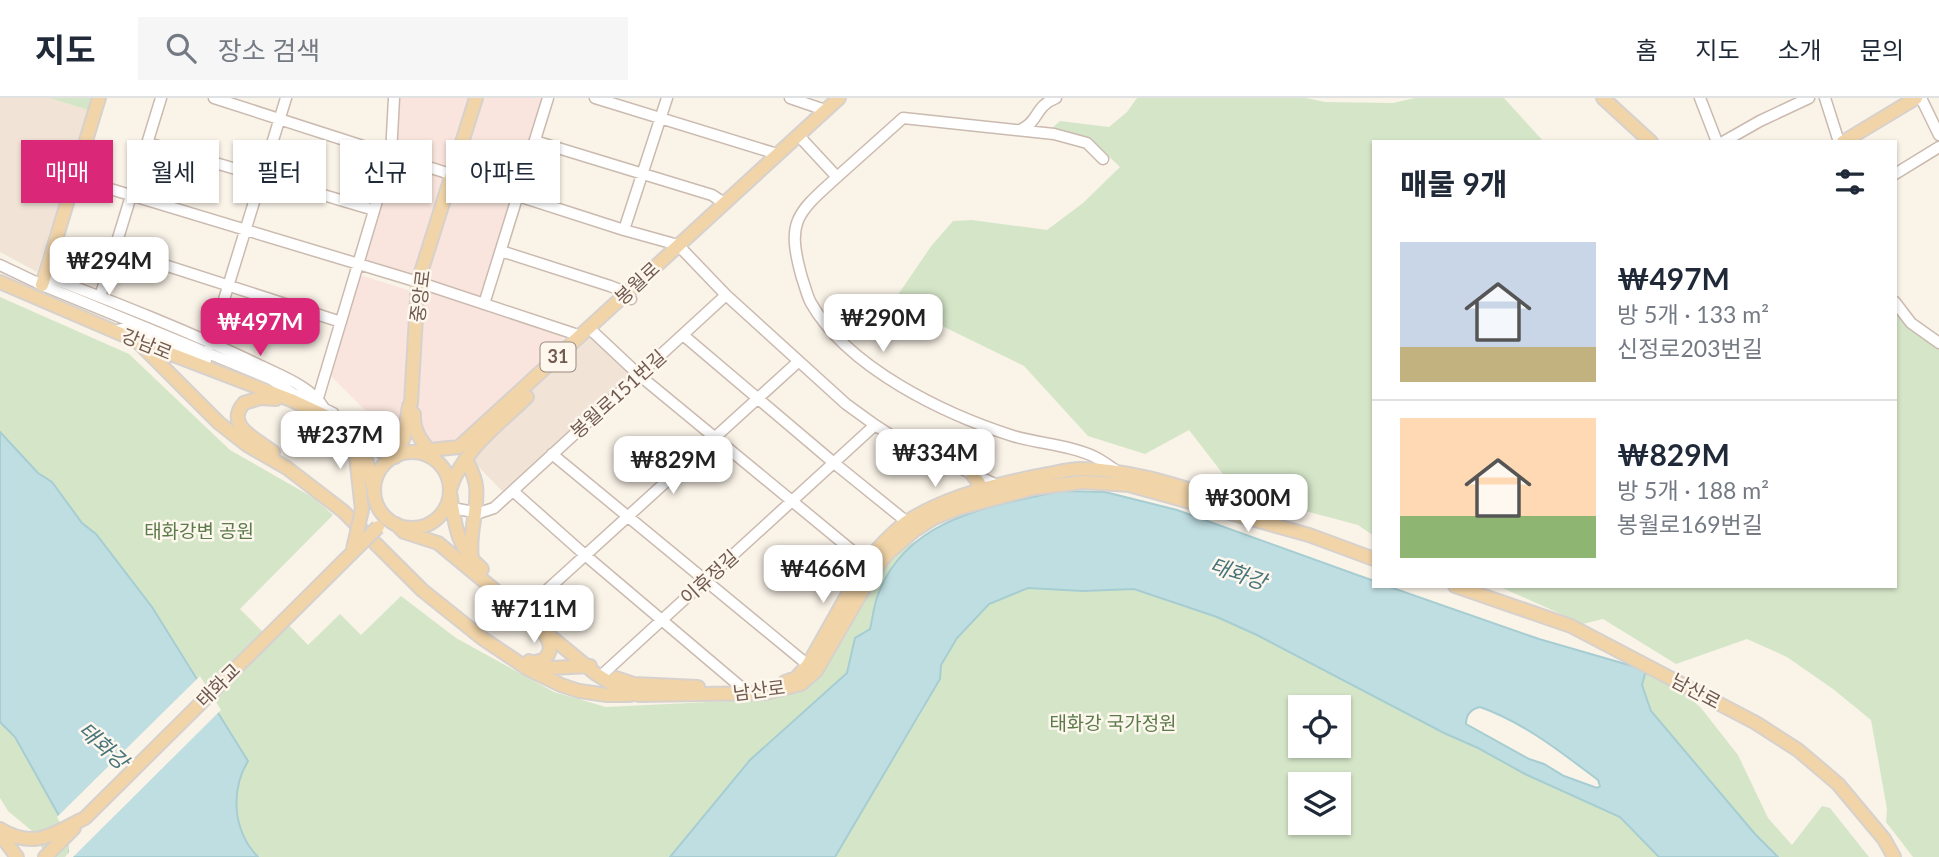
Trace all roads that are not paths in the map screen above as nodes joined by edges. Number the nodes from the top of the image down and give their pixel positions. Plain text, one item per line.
1 (99, 98) edge
2 (160, 98) edge
3 (214, 98) edge
4 (286, 98) edge
5 (394, 98) edge
6 (476, 98) edge
7 (548, 98) edge
8 (595, 98) edge
9 (667, 98) edge
10 (790, 98) edge
11 (839, 98) edge
12 (850, 98) edge
13 (1056, 98) edge
14 (1603, 98) edge
15 (1700, 98) edge
16 (1809, 98) edge
17 (1825, 98) edge
18 (1918, 98) edge
19 (825, 110) junction
20 (280, 119) junction
21 (661, 119) junction
22 (1022, 130) junction
23 (1939, 135) edge
24 (801, 137) junction
25 (86, 140) edge
26 (149, 140) edge
27 (273, 140) edge
28 (345, 140) edge
29 (392, 140) edge
30 (463, 140) edge
31 (535, 140) edge
32 (1649, 140) edge
33 (1716, 140) edge
34 (1727, 140) edge
35 (1840, 140) edge
36 (1844, 140) edge
37 (1939, 147) edge
38 (560, 149) edge
39 (777, 154) junction
40 (1103, 159) dead end
41 (1897, 173) edge
42 (642, 174) junction
43 (837, 177) junction
44 (446, 193) edge
45 (326, 196) edge
46 (67, 203) edge
47 (130, 203) edge
48 (155, 203) edge
49 (254, 203) edge
50 (375, 203) edge
51 (516, 203) edge
52 (542, 203) edge
53 (724, 203) junction
54 (373, 210) junction
55 (245, 230) junction
56 (624, 230) junction
57 (680, 247) junction
58 (115, 249) junction
59 (501, 251) junction
60 (358, 264) junction
61 (0, 265) edge
62 (43, 280) junction
63 (0, 282) edge
64 (418, 282) junction
65 (229, 285) junction
66 (726, 295) junction
67 (628, 296) junction
68 (100, 297) junction
69 (484, 304) junction
70 (1897, 305) edge
71 (341, 322) junction
72 (115, 331) junction
73 (588, 332) junction
74 (683, 335) junction
75 (137, 341) junction
76 (211, 342) junction
77 (1939, 343) edge
78 (207, 353) junction
79 (797, 358) junction
80 (639, 375) junction
81 (293, 398) junction
82 (758, 398) junction
83 (321, 403) junction
84 (411, 403) junction
85 (341, 424) junction
86 (875, 425) junction
87 (715, 438) junction
88 (1068, 448) junction
89 (428, 449) junction
90 (411, 452) junction
91 (552, 454) junction
92 (395, 457) junction
93 (466, 459) junction
94 (438, 463) junction
95 (834, 463) junction
96 (287, 468) junction
97 (1067, 471) junction
98 (972, 474) junction
99 (1121, 474) junction
100 (997, 485) junction
101 (1129, 485) junction
102 (374, 491) junction
103 (450, 491) junction
104 (513, 491) junction
105 (977, 492) junction
106 (791, 502) junction
107 (449, 507) junction
108 (474, 512) junction
109 (628, 517) junction
110 (907, 522) junction
111 (387, 523) junction
112 (354, 549) junction
113 (1372, 551) edge
114 (585, 555) junction
115 (1372, 558) edge
116 (472, 559) junction
117 (866, 562) junction
118 (705, 581) junction
119 (1461, 588) edge
120 (1476, 588) edge
121 (526, 609) junction
122 (661, 620) junction
123 (537, 625) junction
124 (482, 638) junction
125 (586, 662) junction
126 (532, 663) junction
127 (808, 665) junction
128 (603, 670) junction
129 (561, 685) junction
130 (742, 688) junction
131 (639, 695) junction
132 (85, 818) junction
133 (1, 834) edge
134 (52, 855) edge
135 (8, 857) edge
136 (17, 857) edge
137 (1894, 857) edge
138 (1901, 857) edge

1 - 25 main road
2 - 26 street
3 - 20 street
4 - 20 street
5 - 29 street
6 - 30 main road, 중앙로
7 - 31 street
8 - 21 street
9 - 21 street
10 - 19 street
11 - 19 main road
12 - 24 main road
13 - 22 street
14 - 32 main road
15 - 33 street
16 - 34 street
17 - 35 street
18 - 23 street
18 - 36 main road
19 - 24 main road
20 - 27 street
20 - 28 street
21 - 39 street
21 - 42 street
22 - 40 street
22 - 43 street
24 - 39 main road
24 - 43 street
24 - 57 main road
37 - 41 street
38 - 42 street
39 - 53 main road
42 - 53 street
42 - 56 street
43 - 88 street
44 - 64 main road, 중앙로
45 - 54 street
46 - 62 main road
47 - 58 street
48 - 55 street
49 - 55 street
50 - 54 street
51 - 59 street
52 - 56 street
53 - 57 main road
54 - 60 street
55 - 60 street
55 - 65 street
56 - 57 street
57 - 66 street
57 - 67 main road
58 - 65 street
58 - 68 street
59 - 67 street
59 - 69 street
60 - 64 street
60 - 71 street
61 - 62 street
62 - 68 street
62 - 78 street
63 - 72 main road, 강남로
64 - 69 street
64 - 84 main road, 중앙로
65 - 71 street
65 - 76 street
66 - 74 street, 봉월로151번길
66 - 79 street
67 - 73 main road
68 - 76 street
69 - 73 street
70 - 77 street
71 - 83 street
72 - 75 main road, 강남로
72 - 81 street
73 - 80 street
73 - 89 main road, 31
73 - 93 main road
74 - 80 street, 봉월로151번길
74 - 82 street
75 - 81 main road, 강남로
75 - 96 main road
76 - 78 street
76 - 83 street
78 - 81 street
79 - 82 street
79 - 86 street
80 - 87 street
80 - 91 street, 봉월로151번길
81 - 83 street
81 - 85 main road, 강남로
81 - 96 main road
82 - 87 street
82 - 95 street
83 - 85 street
84 - 89 main road
84 - 92 main road, 중앙로
85 - 92 main road, 강남로
85 - 102 main road
85 - 112 main road, bridge
86 - 95 street, 이휴정길
86 - 98 street
87 - 106 street
87 - 109 street
88 - 97 street
88 - 99 street
89 - 90 main road
89 - 94 main road
90 - 92 main road
90 - 94 main road
91 - 104 street, 봉월로151번길
91 - 109 street
92 - 102 main road
93 - 103 main road
93 - 108 main road
94 - 103 main road
95 - 106 street, 이휴정길
95 - 110 street
96 - 124 main road
97 - 99 main road, 남산로
97 - 100 main road, 남산로
98 - 100 street
98 - 105 main road
99 - 101 street
99 - 113 main road, 남산로
100 - 105 main road, 남산로
101 - 115 main road, 남산로
101 - 131 main road, 남산로
102 - 111 main road
103 - 107 main road
104 - 108 street, 봉월로151번길
104 - 114 street
105 - 110 main road, 남산로
106 - 117 street
106 - 118 street, 이휴정길
107 - 108 street
107 - 111 main road
107 - 116 main road, 남산로
108 - 116 main road
109 - 114 street
109 - 118 street
110 - 117 main road, 남산로
111 - 112 main road, 태화교, bridge
111 - 123 main road, 남산로
112 - 132 main road, 태화교, bridge
114 - 121 street
114 - 122 street
116 - 121 main road, 남산로
117 - 127 main road, 남산로
118 - 122 street, 이휴정길
118 - 127 street
119 - 137 main road, 남산로
120 - 138 main road, 남산로
121 - 125 main road, 남산로
122 - 128 street, 이휴정길
122 - 130 street
123 - 125 main road, 남산로
123 - 126 main road
124 - 126 main road
124 - 129 main road
125 - 126 main road, 남산로
125 - 128 main road, 남산로
125 - 129 main road
125 - 131 main road, 남산로
127 - 130 main road, 남산로
128 - 130 main road, 남산로
129 - 131 main road
132 - 133 main road
132 - 134 main road, 태화교
133 - 135 main road
133 - 136 main road

